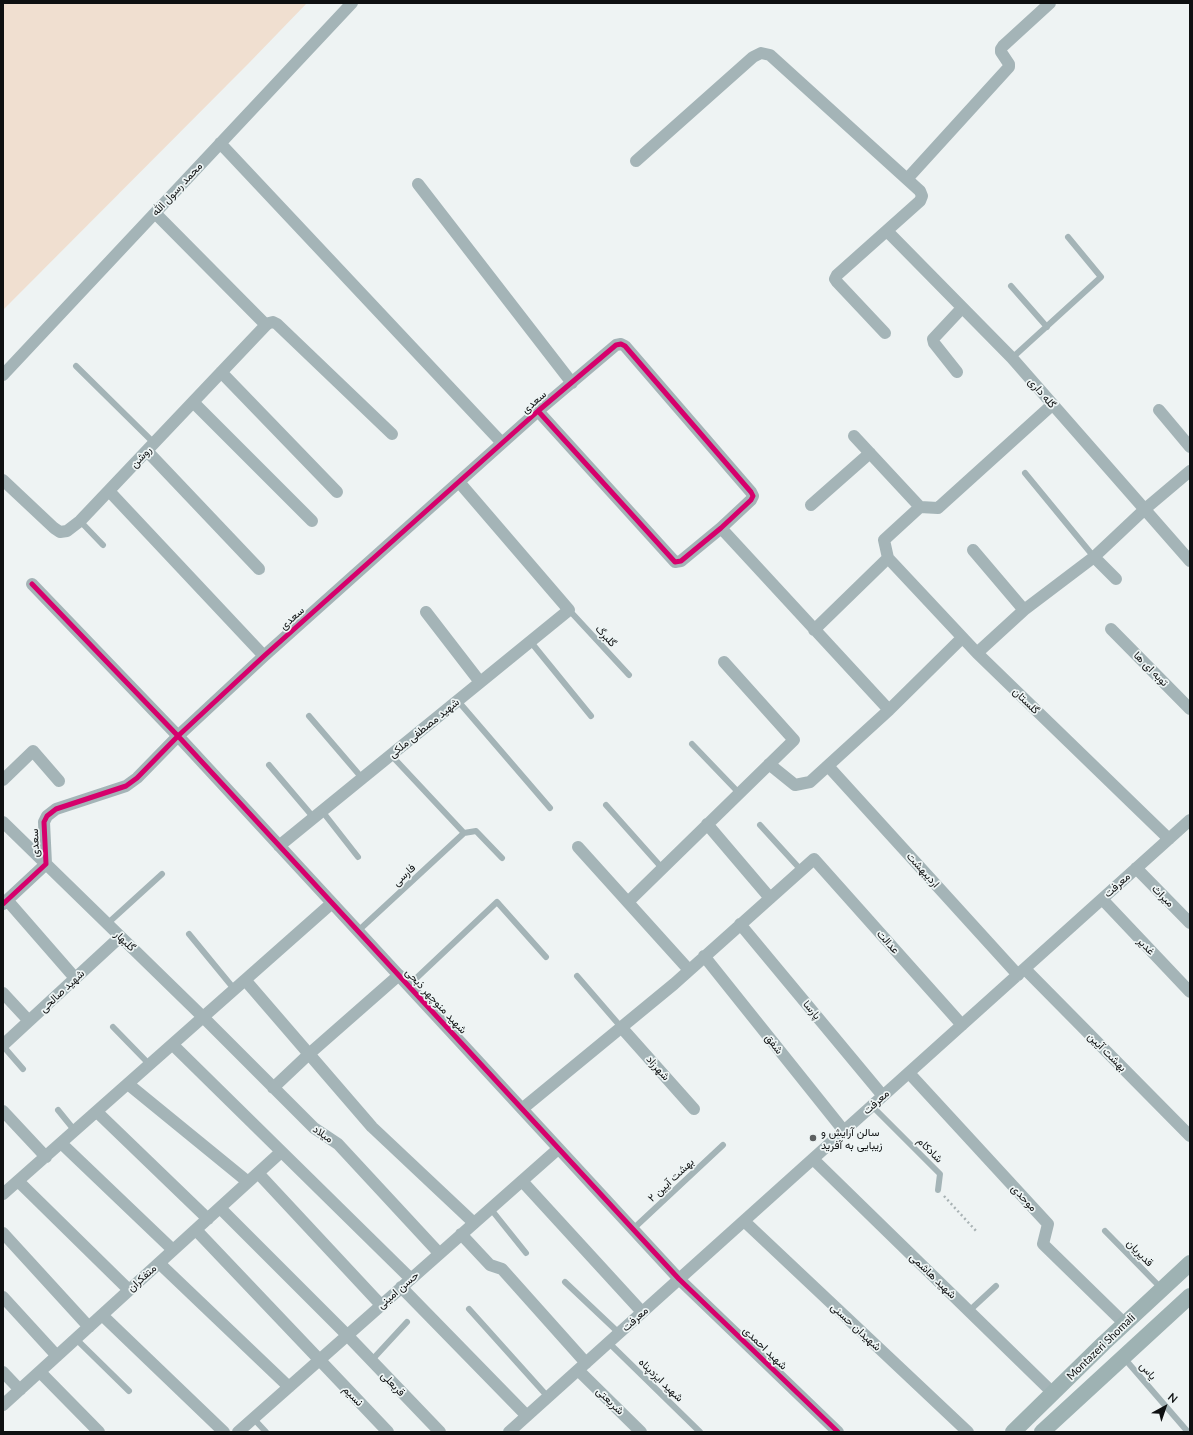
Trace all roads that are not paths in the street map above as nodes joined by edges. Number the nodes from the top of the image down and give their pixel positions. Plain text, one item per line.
1 (352, 3) edge
2 (1050, 3) edge
3 (220, 143) junction
4 (636, 161) dead end
5 (907, 179) junction
6 (418, 184) dead end
7 (155, 213) junction
8 (887, 231) junction
9 (1068, 237) dead end
10 (1011, 286) dead end
11 (962, 308) junction
12 (270, 324) junction
13 (1047, 327) junction
14 (885, 333) dead end
15 (1012, 358) junction
16 (76, 366) dead end
17 (221, 372) junction
18 (958, 372) dead end
19 (3, 375) edge
20 (572, 383) junction
21 (193, 402) junction
22 (1052, 405) junction
23 (1159, 410) dead end
24 (538, 411) junction
25 (392, 434) dead end
26 (854, 436) dead end
27 (502, 443) junction
28 (150, 447) junction
29 (1190, 447) edge
30 (870, 453) junction
31 (1190, 470) edge
32 (1025, 472) dead end
33 (3, 480) edge
34 (459, 482) junction
35 (109, 491) junction
36 (337, 492) dead end
37 (811, 505) dead end
38 (920, 507) junction
39 (1145, 509) junction
40 (80, 521) junction
41 (312, 522) dead end
42 (721, 528) junction
43 (103, 545) dead end
44 (973, 550) dead end
45 (1094, 556) junction
46 (888, 558) junction
47 (1190, 560) edge
48 (260, 569) dead end
49 (1116, 579) dead end
50 (32, 584) dead end
51 (569, 610) junction
52 (1024, 610) junction
53 (426, 612) dead end
54 (1111, 629) dead end
55 (814, 630) junction
56 (962, 638) junction
57 (530, 641) junction
58 (977, 653) junction
59 (264, 656) junction
60 (724, 662) dead end
61 (629, 675) dead end
62 (480, 682) junction
63 (458, 700) junction
64 (1190, 709) edge
65 (889, 710) junction
66 (309, 716) dead end
67 (591, 716) dead end
68 (178, 736) junction
69 (692, 744) dead end
70 (391, 755) junction
71 (769, 764) junction
72 (269, 765) dead end
73 (828, 766) junction
74 (362, 778) junction
75 (3, 780) edge
76 (60, 781) dead end
77 (739, 793) junction
78 (606, 805) dead end
79 (550, 808) dead end
80 (318, 814) junction
81 (1190, 820) edge
82 (3, 822) edge
83 (707, 824) junction
84 (760, 825) dead end
85 (464, 833) junction
86 (1169, 839) junction
87 (279, 846) junction
88 (578, 847) dead end
89 (358, 857) dead end
90 (502, 858) dead end
91 (46, 864) junction
92 (662, 868) junction
93 (1136, 868) junction
94 (801, 870) junction
95 (162, 874) dead end
96 (770, 898) junction
97 (1102, 899) junction
98 (5, 902) edge
99 (628, 902) junction
100 (332, 903) junction
101 (1190, 923) edge
102 (107, 924) junction
103 (740, 924) junction
104 (358, 931) junction
105 (189, 934) dead end
106 (120, 937) junction
107 (704, 956) junction
108 (546, 957) dead end
109 (690, 970) junction
110 (1021, 972) junction
111 (399, 975) junction
112 (577, 976) dead end
113 (75, 978) junction
114 (246, 981) junction
115 (408, 986) junction
116 (235, 990) junction
117 (1190, 992) edge
118 (3, 993) edge
119 (204, 1018) junction
120 (29, 1021) junction
121 (962, 1025) junction
122 (113, 1027) dead end
123 (621, 1027) junction
124 (3, 1045) edge
125 (173, 1045) junction
126 (309, 1054) junction
127 (150, 1065) junction
128 (23, 1070) dead end
129 (909, 1073) junction
130 (128, 1084) junction
131 (273, 1088) junction
132 (884, 1096) junction
133 (872, 1106) junction
134 (522, 1109) junction
135 (694, 1109) dead end
136 (58, 1110) dead end
137 (3, 1111) edge
138 (97, 1112) junction
139 (75, 1131) junction
140 (844, 1131) junction
141 (1190, 1136) edge
142 (61, 1143) junction
143 (723, 1145) dead end
144 (558, 1149) junction
145 (282, 1152) junction
146 (46, 1157) junction
147 (814, 1158) junction
148 (258, 1173) junction
149 (18, 1181) junction
150 (522, 1181) junction
151 (248, 1182) junction
152 (938, 1190) road end
153 (3, 1194) edge
154 (220, 1208) junction
155 (490, 1208) junction
156 (208, 1219) junction
157 (744, 1221) junction
158 (474, 1223) junction
159 (633, 1229) junction
160 (196, 1230) junction
161 (1105, 1231) dead end
162 (3, 1233) edge
163 (461, 1234) junction
164 (173, 1250) junction
165 (526, 1253) dead end
166 (439, 1254) junction
167 (159, 1263) junction
168 (1190, 1263) edge
169 (411, 1279) junction
170 (679, 1279) junction
171 (565, 1282) dead end
172 (996, 1286) dead end
173 (401, 1287) junction
174 (1162, 1289) junction
175 (129, 1290) junction
176 (1190, 1296) edge
177 (3, 1297) edge
178 (381, 1305) junction
179 (470, 1309) dead end
180 (969, 1311) junction
181 (642, 1312) junction
182 (102, 1315) junction
183 (407, 1322) dead end
184 (1125, 1324) junction
185 (89, 1327) junction
186 (619, 1333) junction
187 (347, 1336) junction
188 (76, 1339) junction
189 (609, 1343) junction
190 (57, 1356) junction
191 (1124, 1358) junction
192 (319, 1360) junction
193 (371, 1361) junction
194 (582, 1367) junction
195 (3, 1372) edge
196 (40, 1372) junction
197 (289, 1387) junction
198 (20, 1390) junction
199 (129, 1391) dead end
200 (1053, 1393) junction
201 (548, 1397) junction
202 (3, 1405) edge
203 (527, 1416) junction
204 (253, 1418) junction
205 (1049, 1428) edge
206 (512, 1431) edge
207 (99, 1432) edge
208 (224, 1432) edge
209 (238, 1432) edge
210 (266, 1432) edge
211 (388, 1432) edge
212 (440, 1432) edge
213 (641, 1432) edge
214 (700, 1432) edge
215 (838, 1432) edge
216 (968, 1432) edge
217 (1013, 1432) edge
218 (1188, 1432) edge

1 - 3 street, محمد رسول الله
2 - 5 street
3 - 7 street, محمد رسول الله
3 - 27 street
4 - 5 street
5 - 8 street
6 - 20 street
7 - 12 street
7 - 19 street, محمد رسول الله
8 - 11 street, گله داری
8 - 14 street
9 - 13 lane
10 - 13 lane
11 - 15 street, گله داری
11 - 18 street
12 - 17 street, روشن
12 - 25 street
13 - 15 lane
15 - 22 street, گله داری
16 - 28 lane
17 - 21 street, روشن
17 - 36 street
20 - 24 street, سعدی
20 - 42 street, سعدی
21 - 28 street, روشن
21 - 41 street
22 - 38 street
22 - 39 street, گله داری
23 - 29 street
24 - 27 street, سعدی
24 - 42 street
26 - 30 street
27 - 34 street, سعدی
28 - 35 street, روشن
28 - 48 street
30 - 37 street
30 - 38 street
31 - 39 street
32 - 45 lane
33 - 40 street, روشن
34 - 51 street
34 - 59 street, سعدی
35 - 40 street, روشن
35 - 59 street
38 - 46 street
39 - 45 street
39 - 47 street, گله داری
40 - 43 lane
42 - 55 street
44 - 52 street
45 - 49 street
45 - 52 street
46 - 55 street
46 - 56 street, گلستان
50 - 68 street, شهید منوچهر ذبحی
51 - 57 street, شهید مصطفی ملکی
51 - 61 lane, گلبرگ
52 - 58 street
53 - 62 street
54 - 64 street, توبه ای ها
55 - 65 street
56 - 58 street, گلستان
56 - 65 street
57 - 62 street, شهید مصطفی ملکی
57 - 67 lane
58 - 86 street, گلستان
59 - 68 street, سعدی
60 - 71 street
62 - 63 street, شهید مصطفی ملکی
63 - 70 street, شهید مصطفی ملکی
63 - 79 lane
65 - 73 street
66 - 74 lane
68 - 87 street, شهید منوچهر ذبحی
68 - 91 street, سعدی
69 - 77 lane
70 - 74 street, شهید مصطفی ملکی
70 - 85 lane
71 - 73 street
71 - 77 street
72 - 80 lane
73 - 110 street, اردیبهشت
74 - 80 street, شهید مصطفی ملکی
75 - 76 street
77 - 83 street
78 - 92 lane
80 - 87 street, شهید مصطفی ملکی
80 - 89 lane
81 - 86 street, معرفت
82 - 91 street, گلبهار
83 - 92 street
83 - 96 street
84 - 94 lane
85 - 90 lane
85 - 104 lane, فارسی
86 - 93 street, معرفت
87 - 100 street, شهید منوچهر ذبحی
88 - 99 street
91 - 98 street, سعدی
91 - 102 street, گلبهار
92 - 99 street
93 - 97 street, معرفت
93 - 101 street, میراث
94 - 96 street
94 - 121 street, عدالت
95 - 102 lane
96 - 103 street
97 - 110 street, معرفت
97 - 117 street, غدیر
98 - 113 street
99 - 109 street
100 - 104 street, شهید منوچهر ذبحی
100 - 114 street
102 - 106 street, گلبهار
103 - 107 street
103 - 132 street, پارسا
104 - 111 street, شهید منوچهر ذبحی
105 - 116 lane
106 - 113 street, شهید صالحی
106 - 119 street, گلبهار
107 - 109 street
107 - 140 street, شفق
108 - 115 lane
109 - 123 street
110 - 121 street, معرفت
110 - 141 street, بهشت آیین
111 - 115 street, شهید منوچهر ذبحی
111 - 126 street
112 - 123 lane
113 - 120 street, شهید صالحی
114 - 116 street
114 - 126 street
115 - 134 street, شهید منوچهر ذبحی
116 - 119 street
118 - 120 street
119 - 125 street
119 - 131 street, میلاد
120 - 124 street, شهید صالحی
121 - 129 street, معرفت
122 - 127 lane
123 - 134 street
123 - 135 street, شهرزاد
124 - 128 lane
125 - 127 street
125 - 145 street
126 - 131 street
126 - 158 street
127 - 130 street
129 - 132 street, معرفت
129 - 184 street, موحدی
130 - 138 street
130 - 151 street
131 - 166 street, میلاد
132 - 133 street, معرفت
133 - 140 street, معرفت
133 - 152 lane, شادکام
134 - 144 street, شهید منوچهر ذبحی
136 - 139 lane
137 - 146 street
138 - 139 street
138 - 156 street
139 - 142 street
140 - 147 street, معرفت
142 - 146 street
142 - 164 street
143 - 159 lane, بهشت آیین ۲
144 - 150 street, حسن امینی
144 - 159 street, شهید منوچهر ذبحی
145 - 148 street, متفکران
145 - 169 street
146 - 149 street
147 - 157 street, معرفت
147 - 180 street, شهید هاشمی
148 - 151 street, متفکران
148 - 178 street
149 - 153 street
149 - 175 street
150 - 155 street, حسن امینی
150 - 181 street
151 - 154 street, متفکران
154 - 156 street, متفکران
154 - 187 street, قربعلی
155 - 158 street, حسن امینی
155 - 165 lane
156 - 160 street, متفکران
157 - 170 street, معرفت
157 - 216 street, شهیدان حسنی
158 - 163 street, حسن امینی
159 - 170 street, شهید منوچهر ذبحی
160 - 164 street, متفکران
160 - 192 street, نسیم
161 - 174 lane, قدیریان
162 - 185 street
163 - 166 street, حسن امینی
163 - 194 street, شریعتی
164 - 167 street, متفکران
166 - 169 street, حسن امینی
167 - 175 street, متفکران
167 - 197 street
168 - 174 main road, Montazeri Shomali
169 - 173 street, حسن امینی
170 - 181 street, معرفت
170 - 215 street, شهید احمدی
171 - 186 lane
172 - 180 lane
173 - 178 street, حسن امینی
173 - 203 street
174 - 184 main road, Montazeri Shomali
175 - 182 street, متفکران
176 - 191 main road, Montazeri Shomali
177 - 190 street
178 - 187 street, حسن امینی
179 - 201 lane
180 - 200 street, شهید هاشمی
181 - 186 street, معرفت
182 - 185 street, متفکران
182 - 208 street
183 - 193 lane
184 - 200 main road, Montazeri Shomali
185 - 188 street, متفکران
186 - 189 street, معرفت
187 - 192 street, حسن امینی
187 - 193 street, قربعلی
188 - 190 street, متفکران
188 - 199 lane
189 - 194 street, معرفت
189 - 214 lane, شهید ایزدپناه
190 - 196 street, متفکران
191 - 205 main road, Montazeri Shomali
191 - 218 lane, یاس
192 - 197 street, حسن امینی
192 - 211 street, نسیم
193 - 212 street, قربعلی
194 - 201 street, معرفت
194 - 213 street, شریعتی
195 - 198 street
196 - 198 street, متفکران
196 - 207 street
197 - 204 street, حسن امینی
198 - 202 street, متفکران
200 - 217 main road, Montazeri Shomali
201 - 203 street, معرفت
203 - 206 street, معرفت
204 - 209 street, حسن امینی
204 - 210 lane

